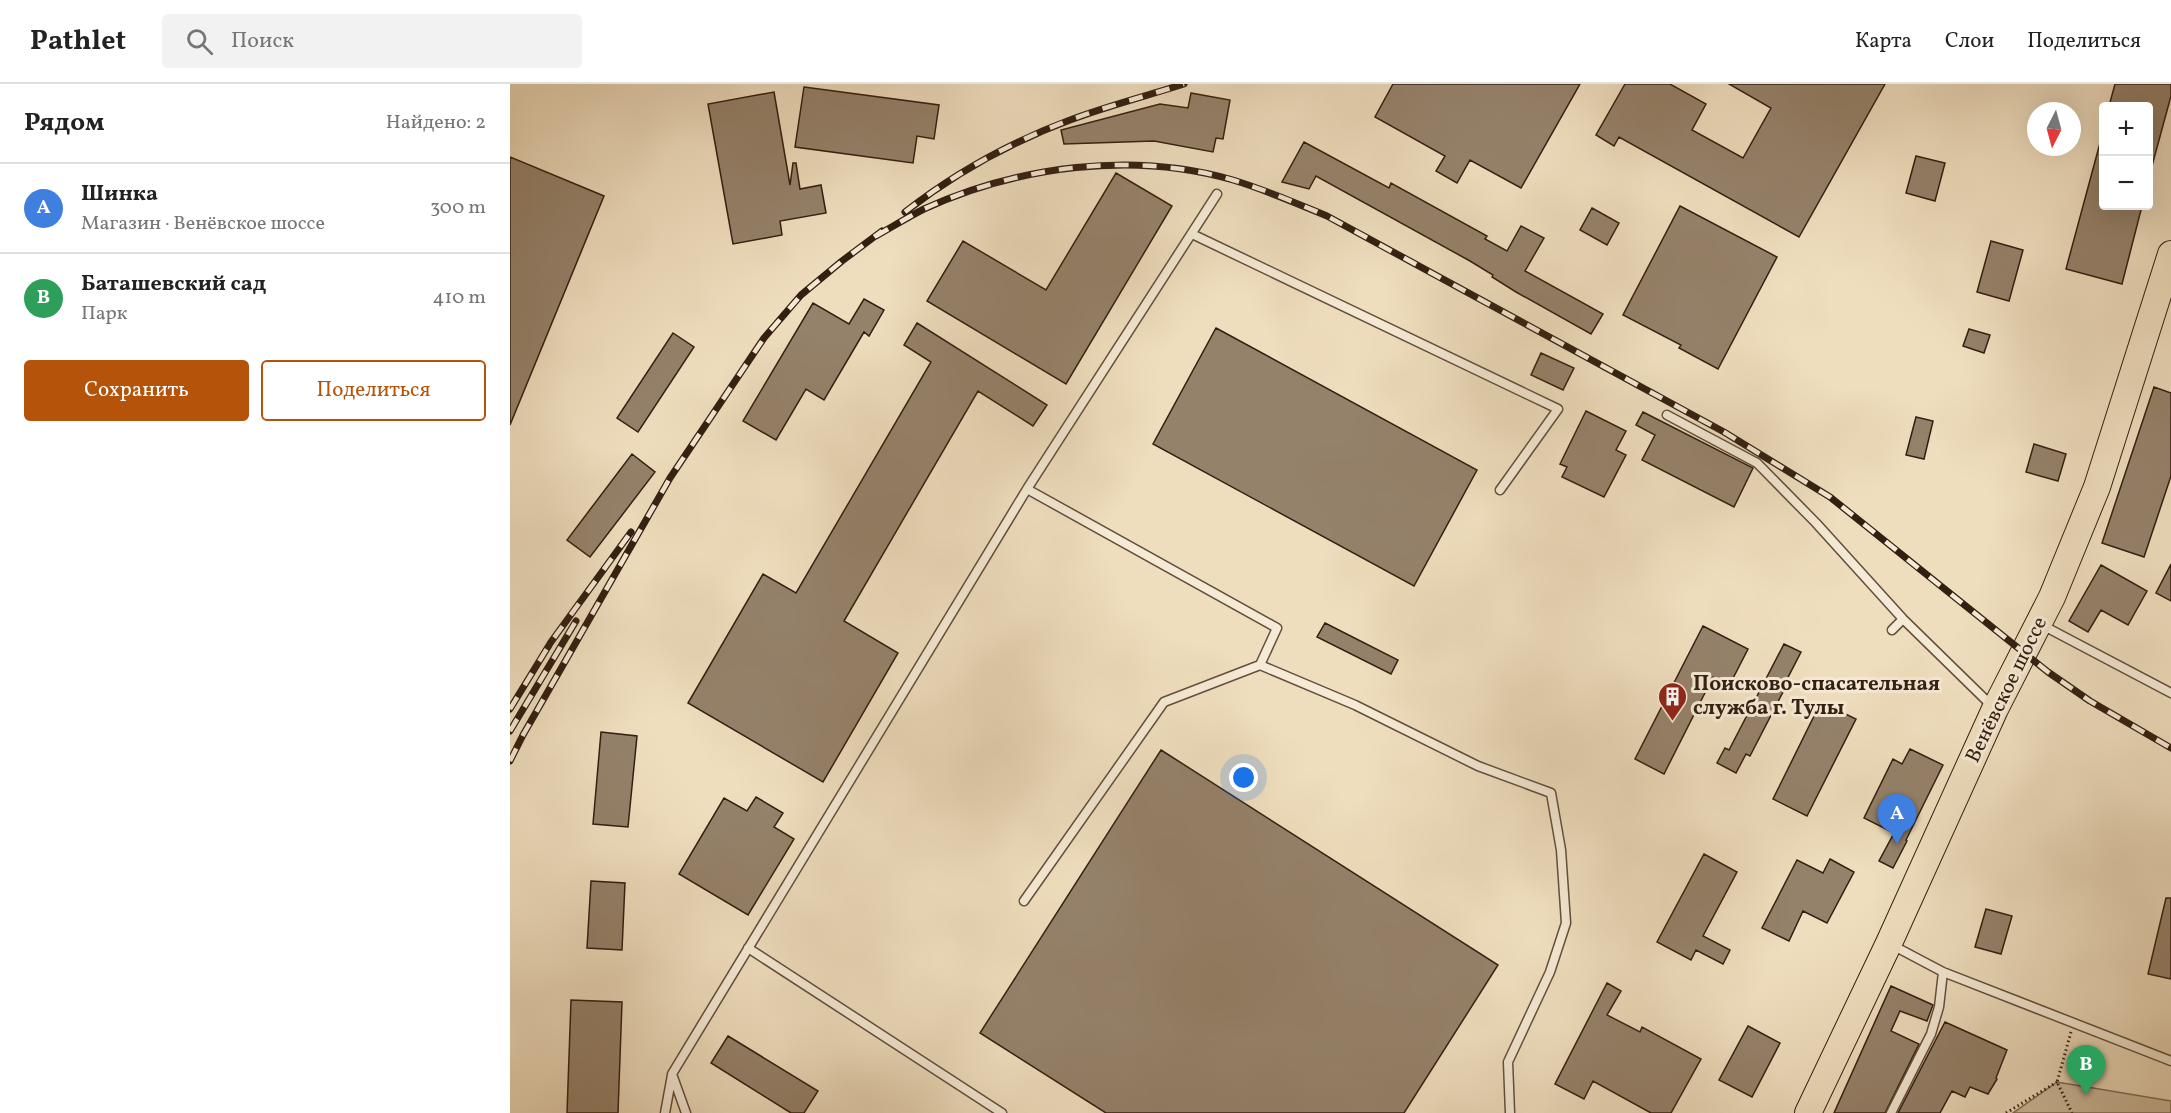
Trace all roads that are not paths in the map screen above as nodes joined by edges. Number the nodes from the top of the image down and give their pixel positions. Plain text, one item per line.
1 (1217, 194) dead end
2 (1191, 234) junction
3 (2171, 254) edge
4 (1667, 415) dead end
5 (1027, 489) junction
6 (1500, 490) dead end
7 (1904, 619) junction
8 (2040, 624) junction
9 (1892, 630) dead end
10 (1260, 665) junction
11 (2171, 693) edge
12 (1995, 710) junction
13 (1024, 901) dead end
14 (1889, 943) junction
15 (748, 948) junction
16 (1943, 972) junction
17 (2171, 1061) edge
18 (672, 1074) junction
19 (665, 1113) edge
20 (686, 1113) edge
21 (1002, 1113) edge
22 (1510, 1113) edge
23 (1808, 1113) edge
24 (1891, 1113) edge

1 - 2 lane
2 - 5 lane
2 - 6 lane
3 - 8 main road, Венёвское шоссе
4 - 7 lane
5 - 10 lane
5 - 15 lane
7 - 9 lane
7 - 12 lane
8 - 11 lane
8 - 12 main road, Венёвское шоссе
10 - 13 lane
10 - 22 lane
12 - 14 main road, Венёвское шоссе
14 - 16 lane
14 - 23 main road, Венёвское шоссе
15 - 18 lane
15 - 21 lane
16 - 17 lane
16 - 24 lane
18 - 19 lane
18 - 20 lane

